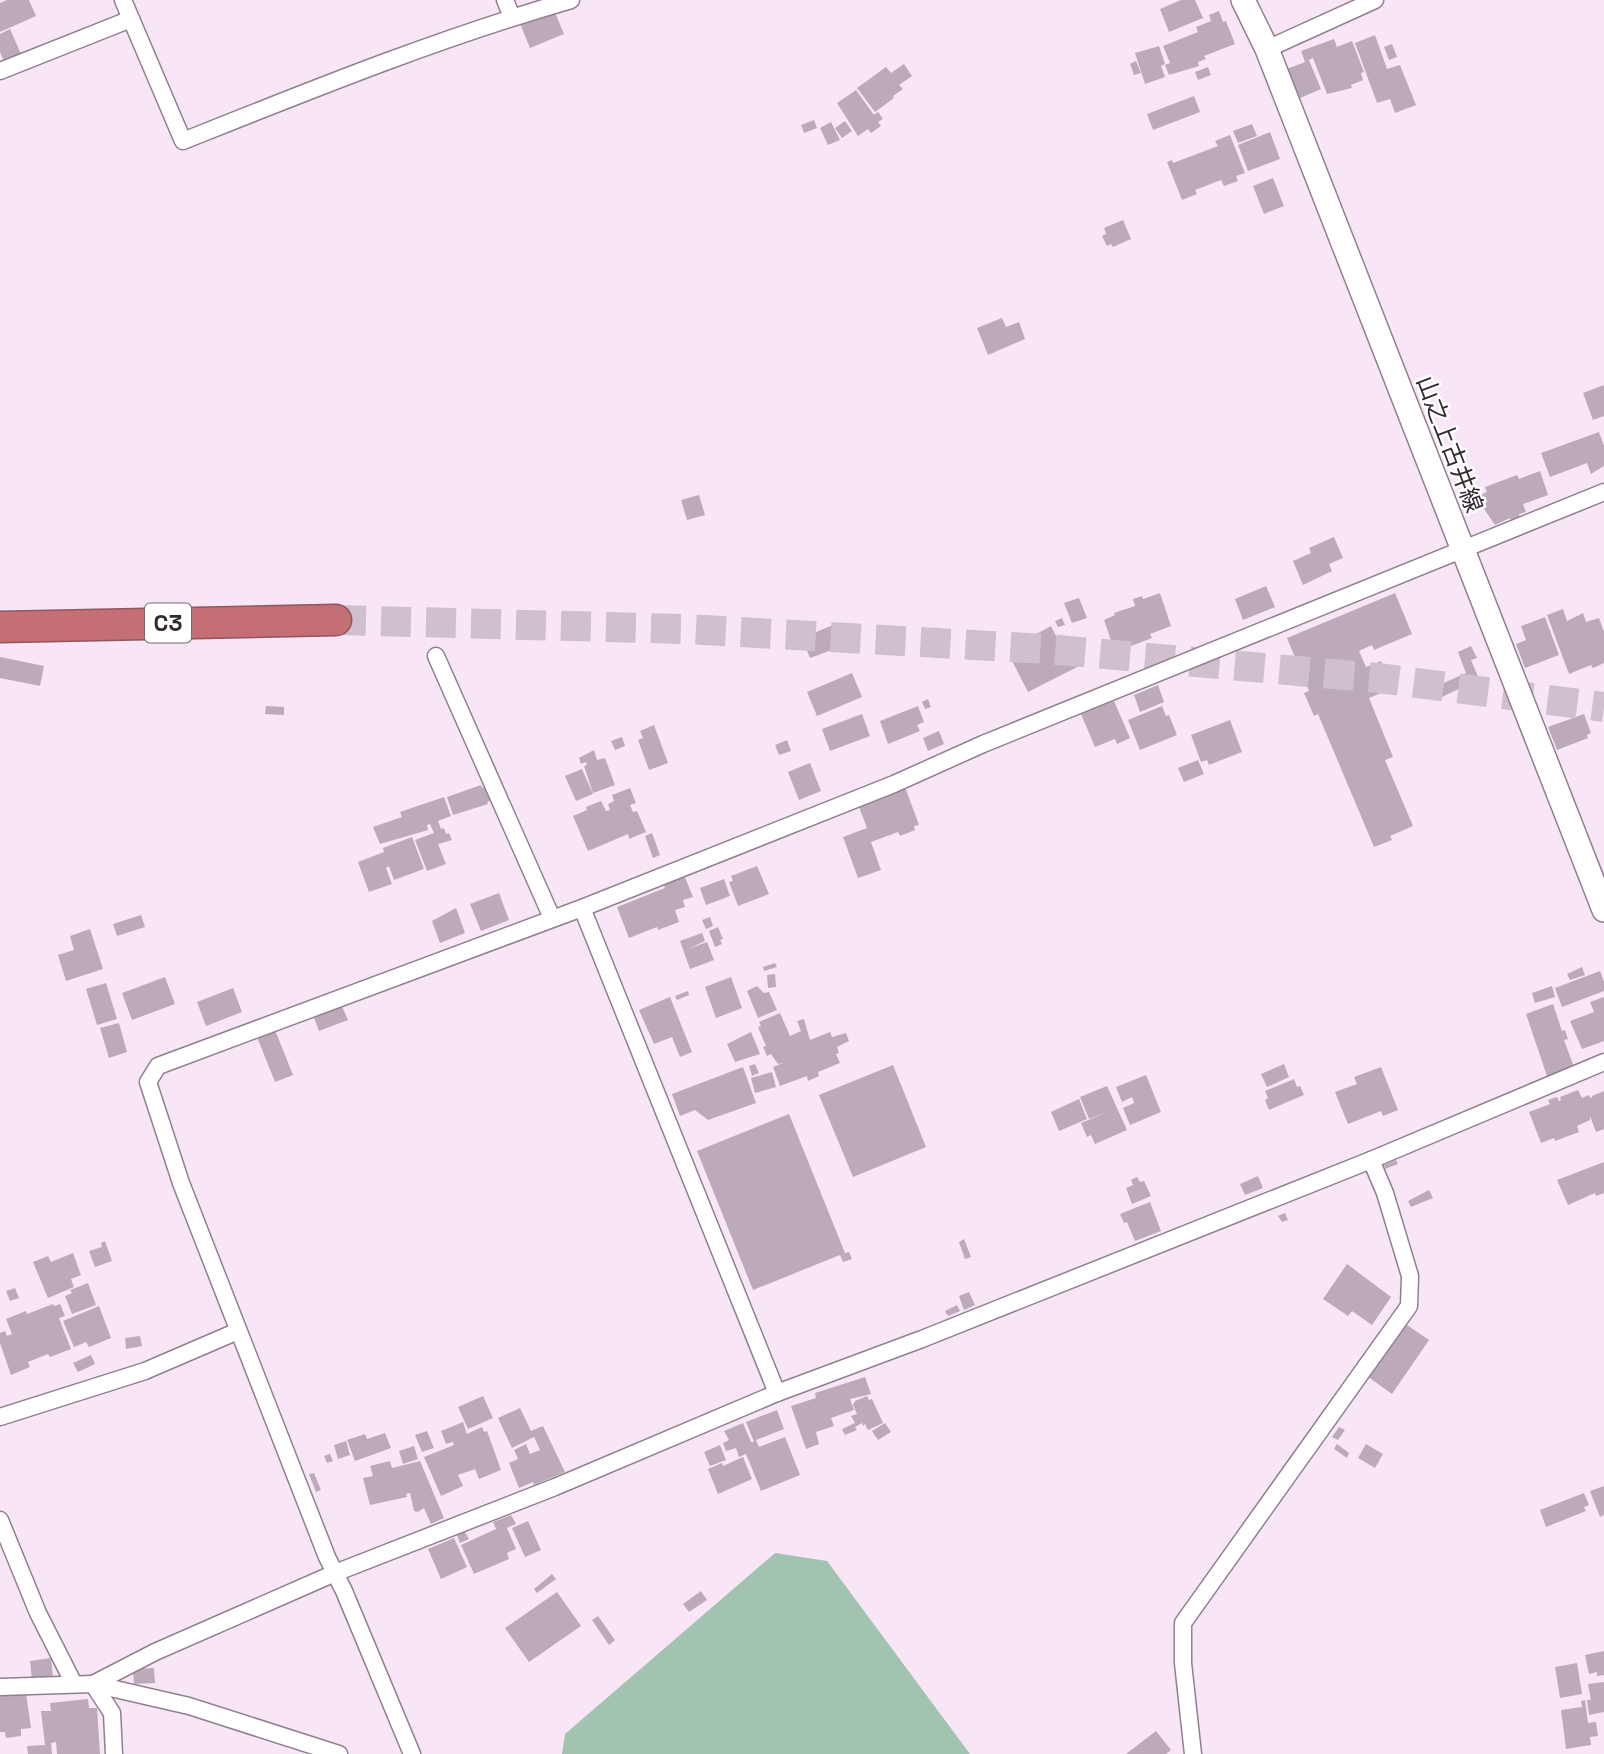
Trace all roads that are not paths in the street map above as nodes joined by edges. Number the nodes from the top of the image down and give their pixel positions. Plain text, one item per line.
1 (123, 0) edge
2 (505, 0) edge
3 (571, 0) edge
4 (1243, 0) edge
5 (1375, 0) edge
6 (512, 17) junction
7 (131, 19) junction
8 (1267, 49) junction
9 (0, 71) edge
10 (1604, 492) edge
11 (1463, 549) junction
12 (336, 620) tunnel mouth
13 (0, 627) edge
14 (436, 656) dead end
15 (582, 908) junction
16 (1604, 910) edge
17 (552, 918) junction
18 (1604, 1062) edge
19 (1371, 1160) junction
20 (238, 1331) junction
21 (777, 1393) junction
22 (0, 1417) edge
23 (0, 1520) edge
24 (335, 1573) junction
25 (74, 1684) junction
26 (93, 1684) junction
27 (0, 1687) edge
28 (114, 1754) edge
29 (339, 1754) edge
30 (412, 1754) edge
31 (1193, 1754) edge

1 - 7 street
2 - 6 street
3 - 6 street
4 - 8 main road, 山之上古井線
5 - 8 street
6 - 7 street
7 - 9 street
8 - 11 main road, 山之上古井線
10 - 11 street
11 - 15 street
11 - 16 main road, 山之上古井線
12 - 13 highway, C3
14 - 17 street
15 - 17 street
15 - 21 street
17 - 20 street
18 - 19 street
19 - 21 street
19 - 31 street
20 - 22 street
20 - 24 street
21 - 24 street
23 - 25 street
24 - 26 street
24 - 30 street
25 - 26 street
25 - 27 street
26 - 28 street
26 - 29 street

